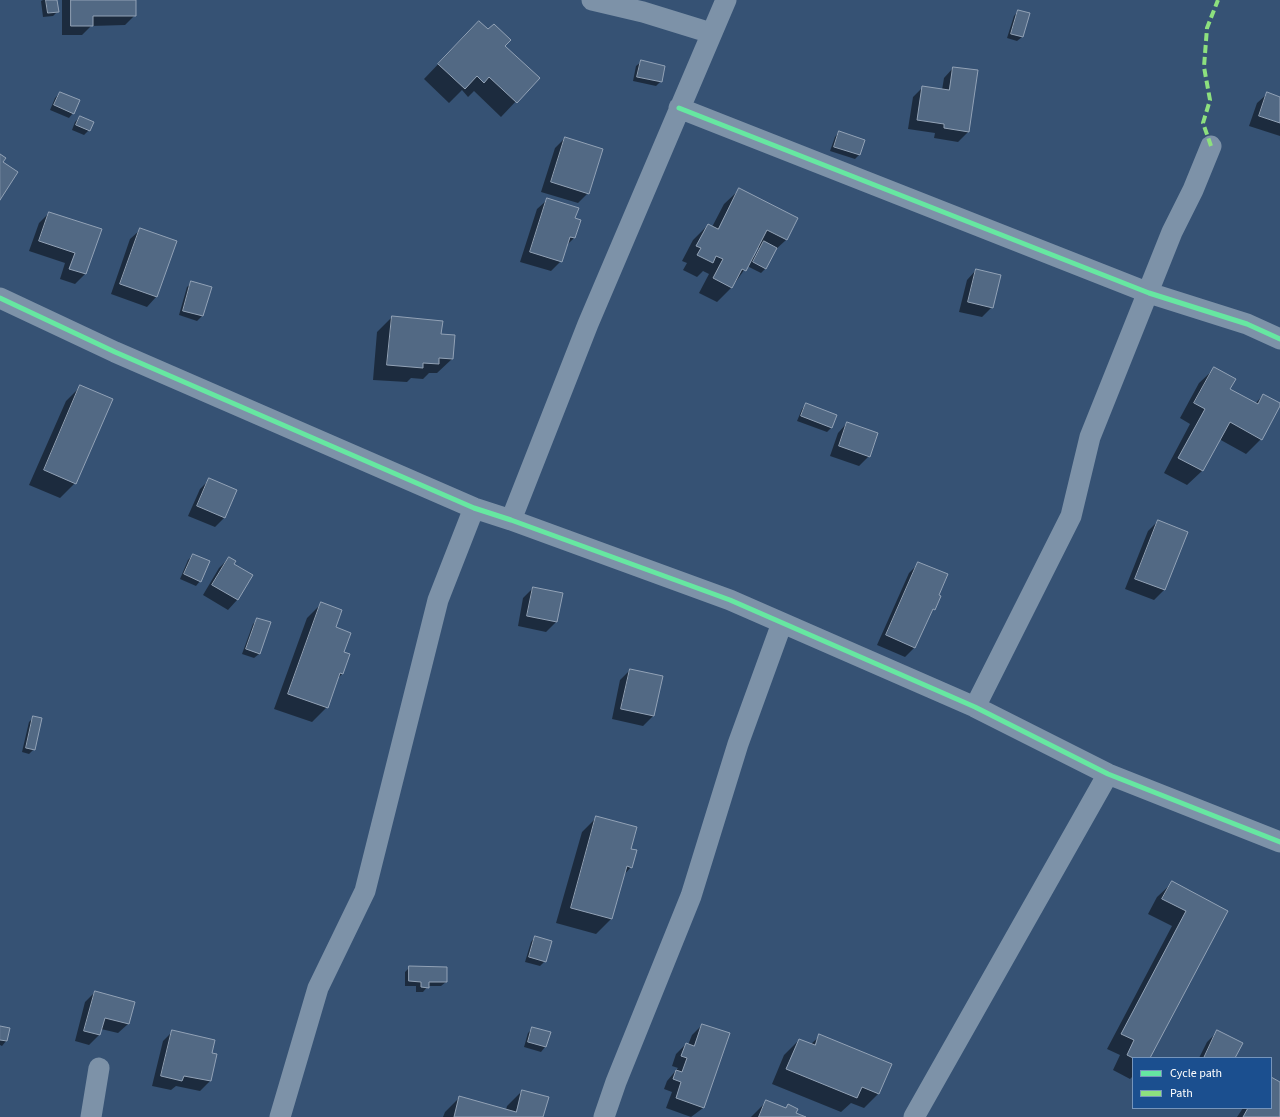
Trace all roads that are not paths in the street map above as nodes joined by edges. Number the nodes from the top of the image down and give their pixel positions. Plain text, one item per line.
1 (592, 0) edge
2 (726, 0) edge
3 (711, 34) junction
4 (679, 108) junction
5 (1211, 146) dead end
6 (1149, 293) junction
7 (0, 298) edge
8 (1280, 339) edge
9 (474, 508) junction
10 (511, 520) junction
11 (782, 623) junction
12 (975, 706) junction
13 (1108, 774) junction
14 (1280, 842) edge
15 (99, 1068) dead end
16 (90, 1117) edge
17 (280, 1117) edge
18 (604, 1117) edge
19 (914, 1117) edge

1 - 3 street
2 - 3 street
3 - 4 street
4 - 6 street
4 - 10 street
5 - 6 street
6 - 8 street
6 - 12 street
7 - 9 street
9 - 10 street
9 - 17 street
10 - 11 street
11 - 12 street
11 - 18 street
12 - 13 street
13 - 14 street
13 - 19 street
15 - 16 street

